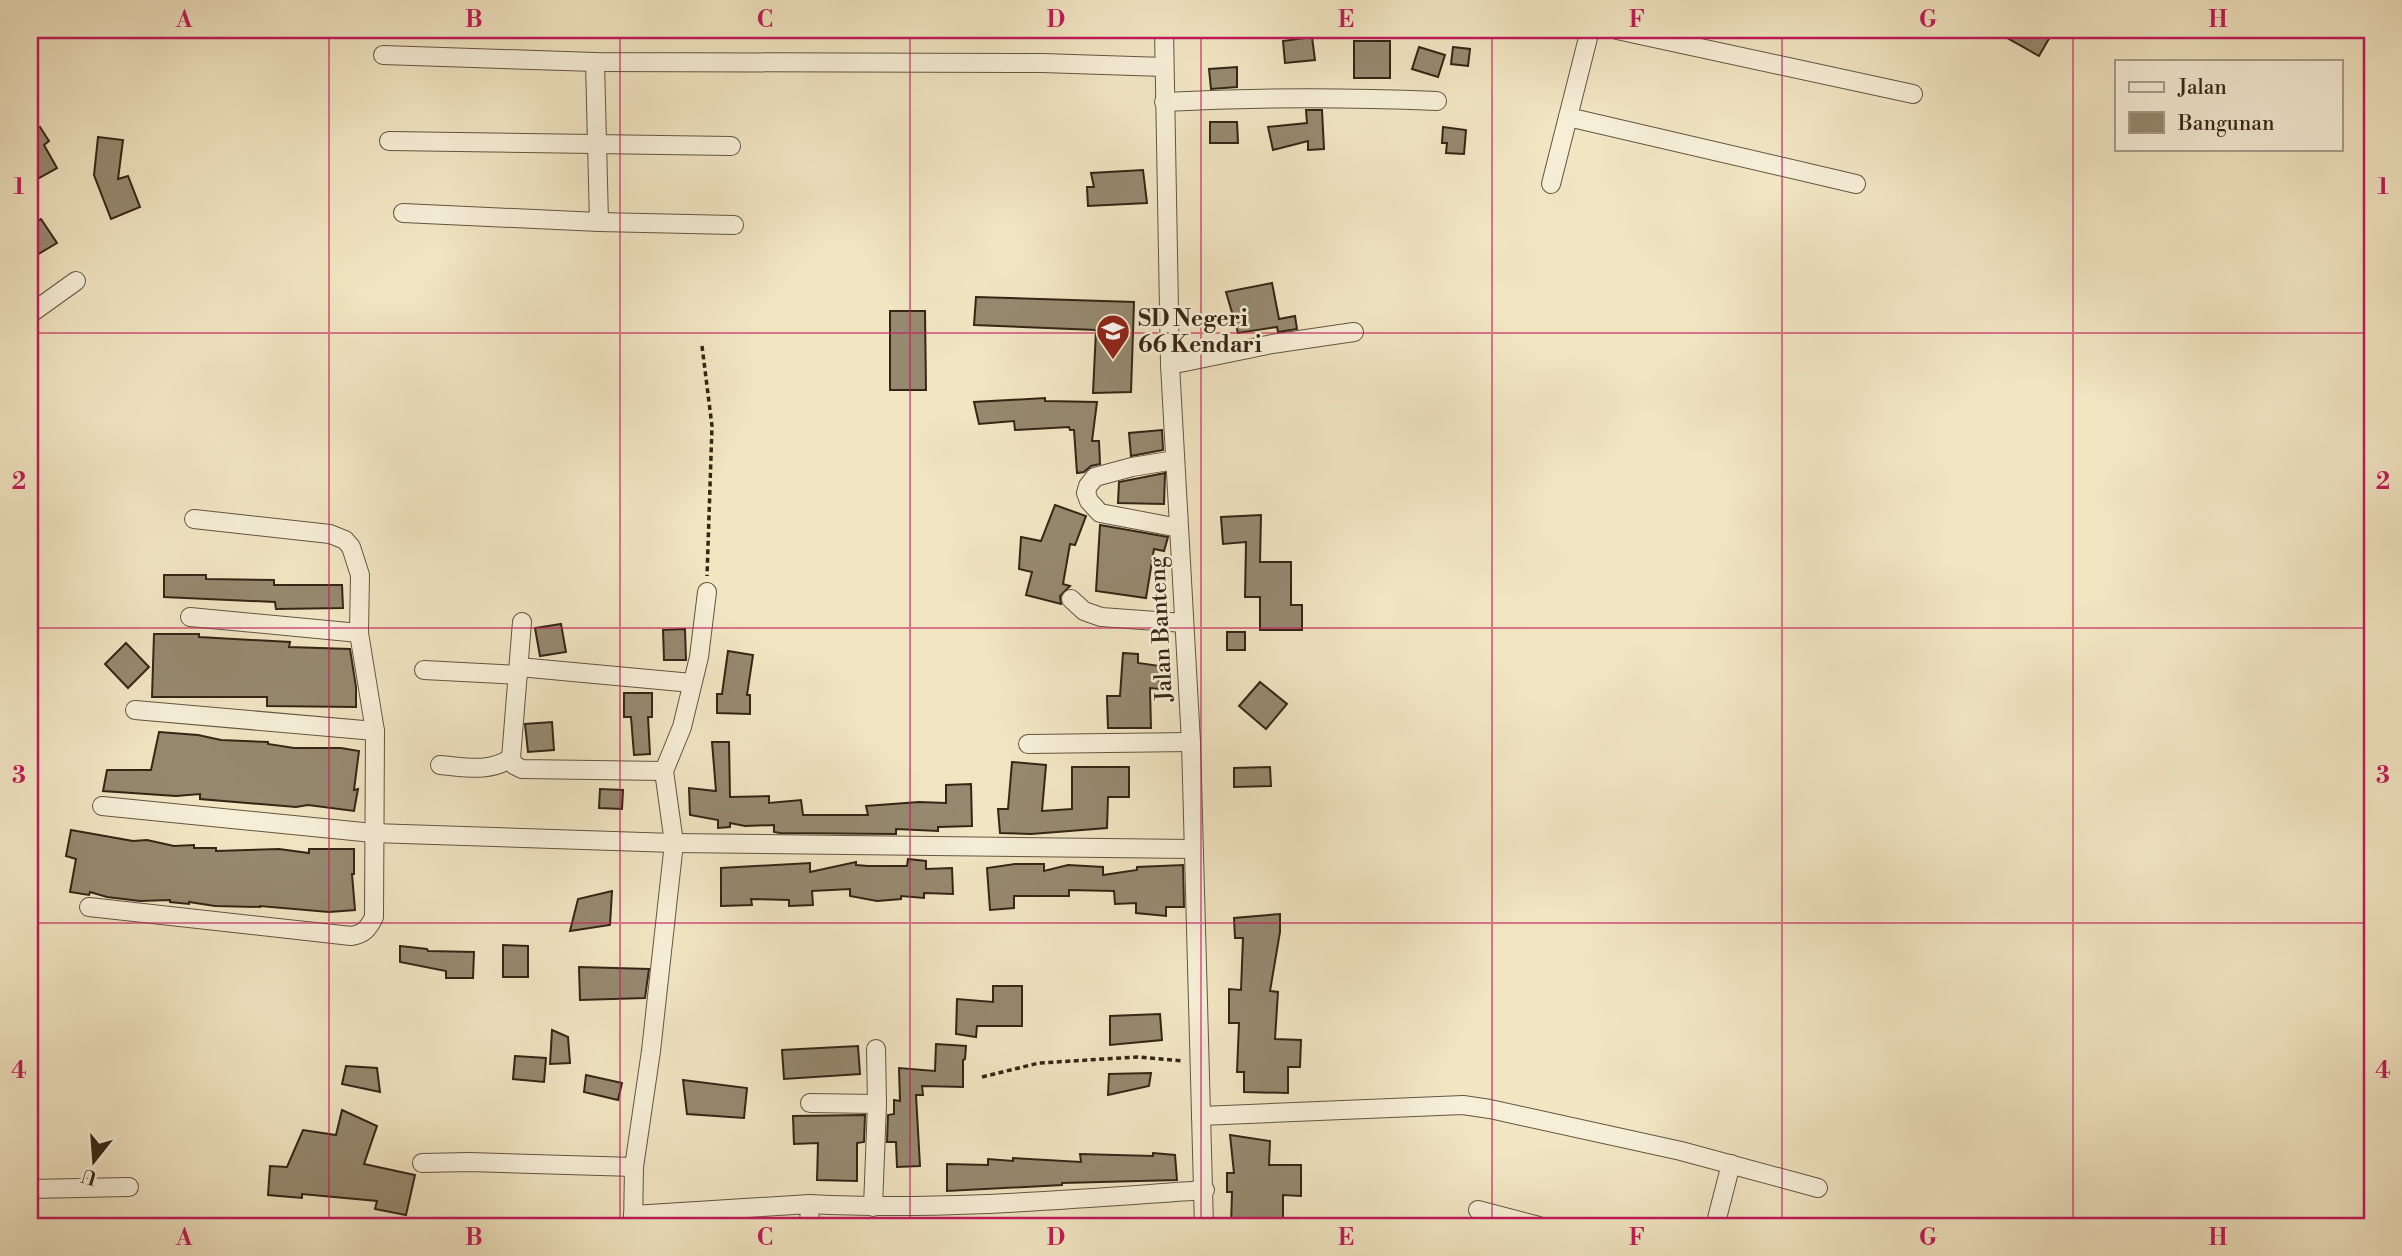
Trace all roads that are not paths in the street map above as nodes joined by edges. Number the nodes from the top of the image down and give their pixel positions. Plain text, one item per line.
1 (1164, 30) edge
2 (1590, 30) edge
3 (1617, 30) edge
4 (383, 55) dead end
5 (595, 62) junction
6 (1164, 67) junction
7 (1913, 94) dead end
8 (1437, 101) dead end
9 (1164, 102) junction
10 (1568, 117) junction
11 (389, 141) dead end
12 (597, 144) junction
13 (730, 146) dead end
14 (1551, 184) dead end
15 (1856, 184) dead end
16 (403, 213) dead end
17 (599, 222) junction
18 (734, 225) dead end
19 (76, 281) dead end
20 (30, 314) edge
21 (1354, 332) dead end
22 (1170, 365) junction
23 (1175, 460) junction
24 (194, 519) dead end
25 (1179, 528) junction
26 (707, 592) road end
27 (1071, 599) dead end
28 (190, 617) dead end
29 (522, 622) dead end
30 (1184, 623) junction
31 (359, 633) junction
32 (424, 670) dead end
33 (519, 671) junction
34 (692, 683) junction
35 (135, 710) dead end
36 (375, 730) junction
37 (1191, 742) junction
38 (1028, 744) dead end
39 (510, 758) junction
40 (440, 765) dead end
41 (664, 771) junction
42 (102, 806) dead end
43 (373, 833) junction
44 (674, 843) junction
45 (1192, 849) junction
46 (89, 908) dead end
47 (876, 1049) dead end
48 (810, 1103) dead end
49 (877, 1104) junction
50 (1201, 1116) junction
51 (422, 1163) dead end
52 (1731, 1164) junction
53 (634, 1167) junction
54 (129, 1187) dead end
55 (1818, 1188) dead end
56 (30, 1189) edge
57 (1205, 1190) junction
58 (810, 1204) junction
59 (873, 1207) junction
60 (1478, 1210) dead end
61 (633, 1221) edge
62 (809, 1226) edge
63 (1205, 1226) edge
64 (1539, 1226) edge
65 (1716, 1226) edge

1 - 6 street, Jalan Banteng
2 - 10 street
3 - 7 street
4 - 5 street
5 - 6 street
5 - 12 street
6 - 9 street, Jalan Banteng
8 - 9 street
9 - 22 street, Jalan Banteng
10 - 14 street
10 - 15 street
11 - 12 street
12 - 13 street
12 - 17 street
16 - 17 street
17 - 18 street
19 - 20 street
21 - 22 street
22 - 23 street, Jalan Banteng
23 - 25 street, Jalan Banteng
23 - 25 street
24 - 31 street
25 - 30 street, Jalan Banteng
26 - 34 street
27 - 30 street
28 - 31 street
29 - 33 street
30 - 37 street, Jalan Banteng
31 - 36 street
32 - 33 street
33 - 34 street
33 - 39 street
34 - 41 street
35 - 36 street
36 - 43 street
37 - 38 street
37 - 45 street, Jalan Banteng
39 - 40 street
39 - 41 street
41 - 44 street
42 - 43 street
43 - 44 street
43 - 46 street
44 - 45 street
44 - 53 street
45 - 50 street, Jalan Banteng
47 - 49 street
48 - 49 street
49 - 59 street
50 - 52 street
50 - 57 street, Jalan Banteng
51 - 53 street
52 - 55 street
52 - 65 street
53 - 61 street
54 - 56 street
57 - 59 street
57 - 63 street, Jalan Banteng
58 - 59 street
58 - 61 street
58 - 62 street
60 - 64 street

